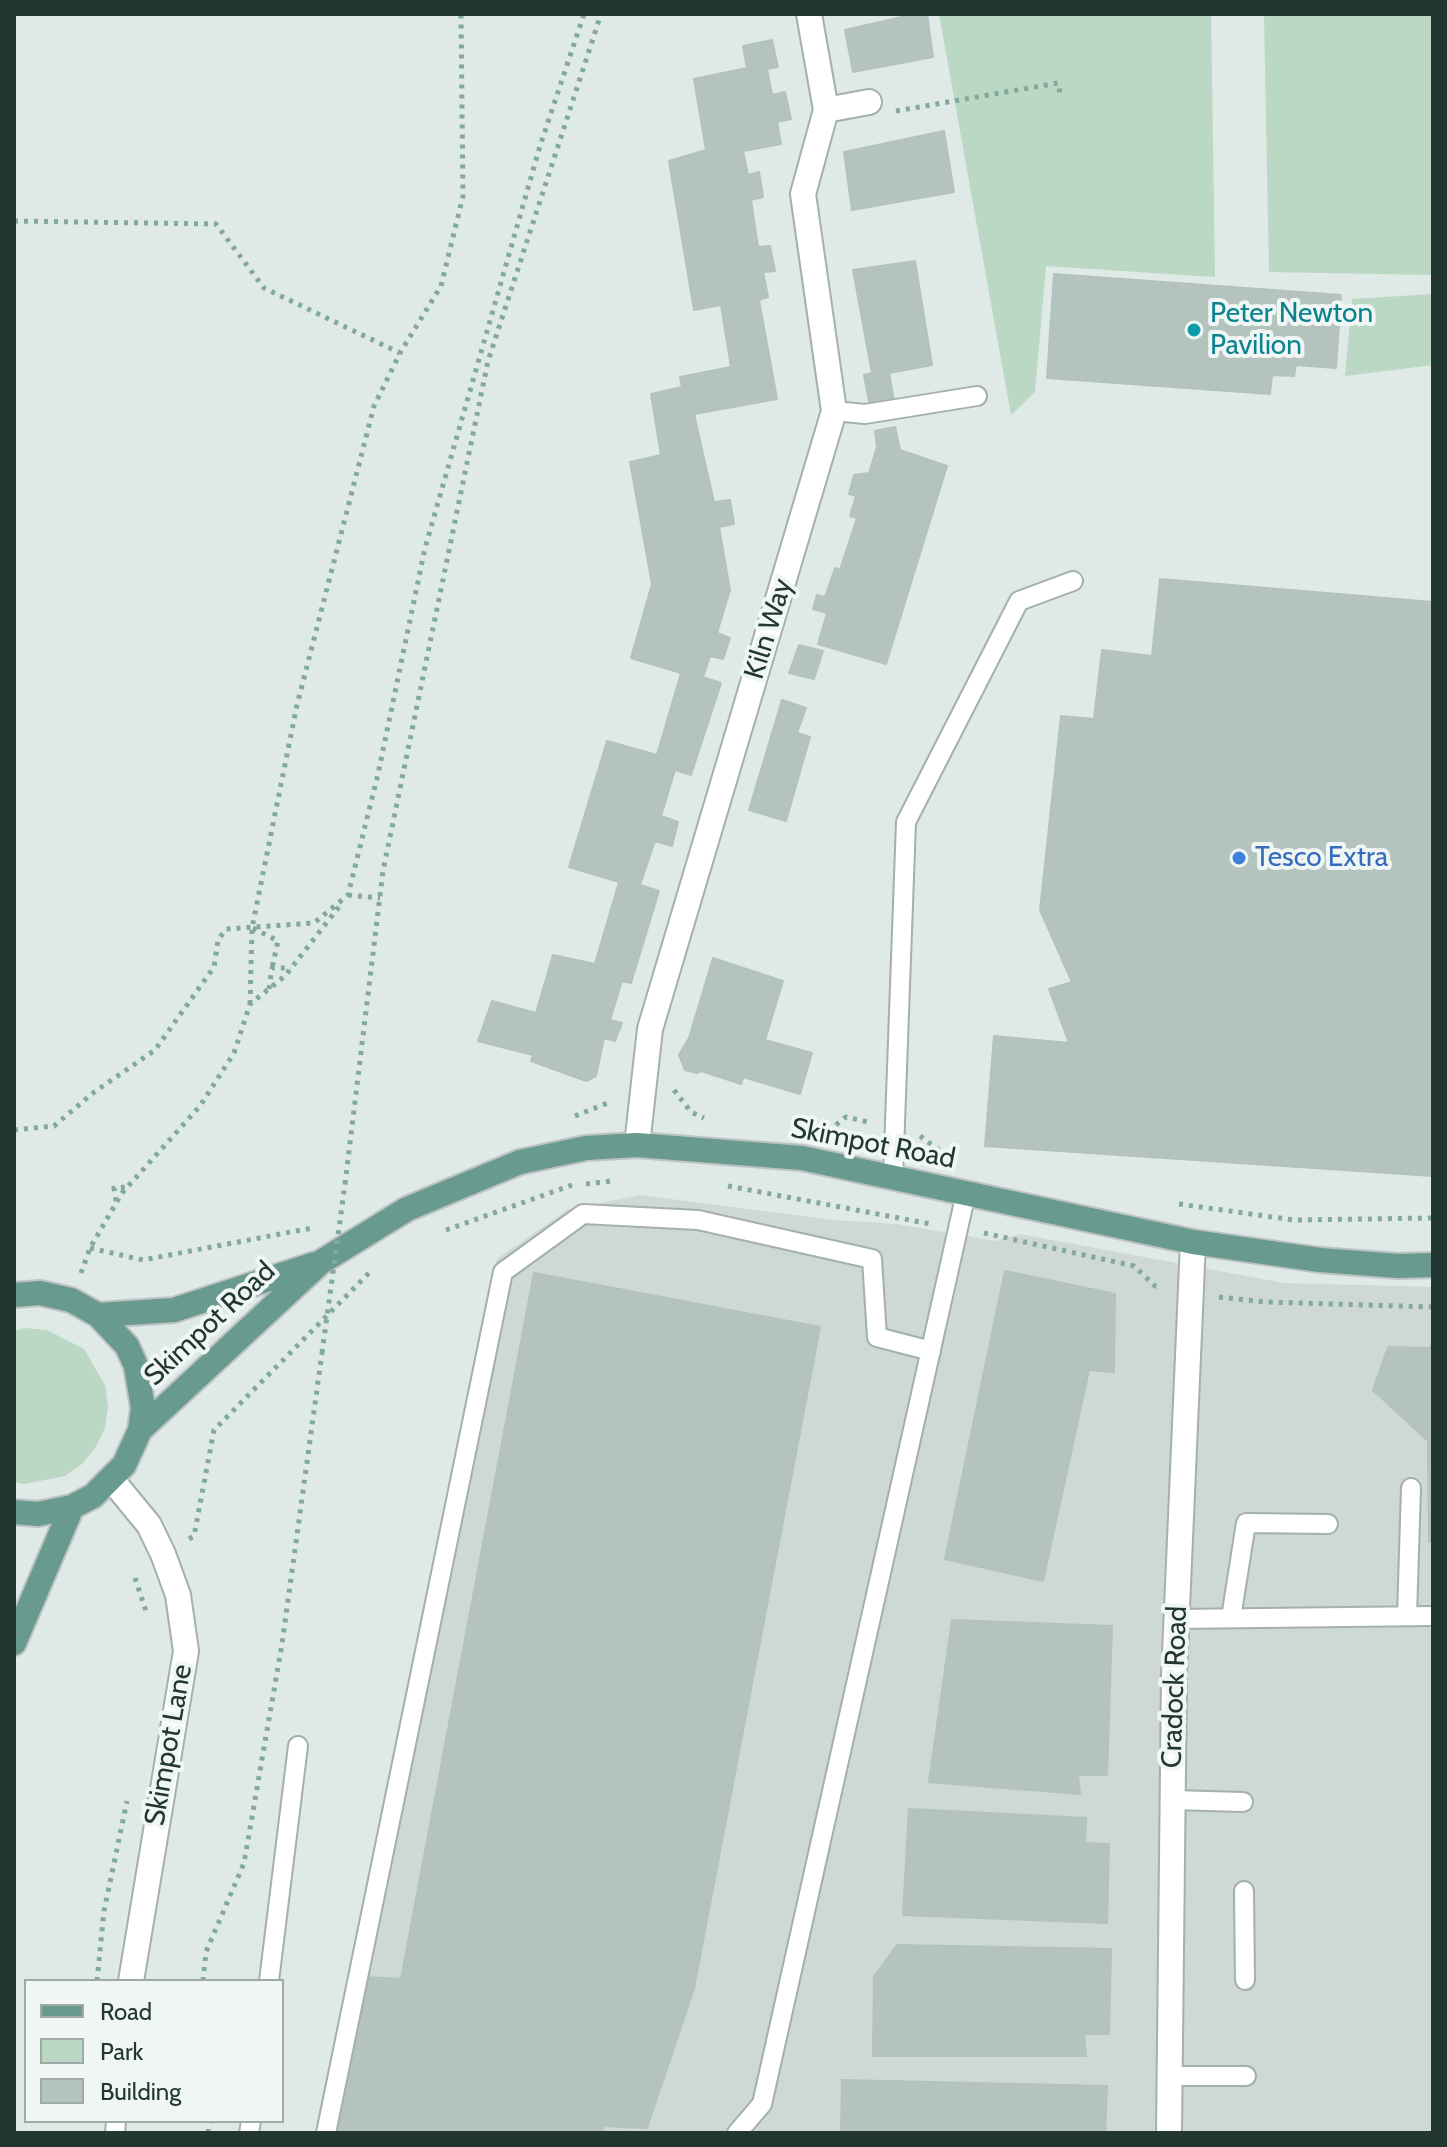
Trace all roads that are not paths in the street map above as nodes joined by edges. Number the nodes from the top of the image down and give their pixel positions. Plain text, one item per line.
1 (809, 14) edge
2 (869, 102) road end
3 (826, 110) junction
4 (977, 396) dead end
5 (834, 411) junction
6 (1073, 581) dead end
7 (637, 1145) junction
8 (893, 1177) junction
9 (966, 1193) junction
10 (1193, 1242) junction
11 (321, 1262) junction
12 (1433, 1265) edge
13 (14, 1295) edge
14 (98, 1315) junction
15 (931, 1351) junction
16 (140, 1430) junction
17 (112, 1480) junction
18 (1411, 1488) dead end
19 (72, 1507) junction
20 (14, 1512) edge
21 (1328, 1524) dead end
22 (1407, 1616) junction
23 (1433, 1616) edge
24 (1231, 1618) junction
25 (1176, 1619) junction
26 (14, 1643) edge
27 (298, 1746) dead end
28 (1172, 1800) junction
29 (1243, 1802) dead end
30 (1244, 1891) dead end
31 (131, 1979) edge
32 (269, 1979) edge
33 (1245, 1980) dead end
34 (1168, 2076) junction
35 (1246, 2076) dead end
36 (326, 2133) edge
37 (737, 2133) edge
38 (1169, 2133) edge

1 - 3 street, Kiln Way
2 - 3 street
3 - 5 street, Kiln Way
4 - 5 lane
5 - 7 street, Kiln Way
6 - 8 lane
7 - 8 main road, Skimpot Road
7 - 11 main road, Skimpot Road
8 - 9 main road, Skimpot Road
9 - 10 main road, Skimpot Road
9 - 15 lane
10 - 12 main road, Skimpot Road
10 - 25 street, Cradock Road
11 - 14 main road, Skimpot Road
11 - 16 main road, Skimpot Road
13 - 14 main road
14 - 16 main road
15 - 36 lane
15 - 37 lane
16 - 17 main road
17 - 19 main road
17 - 31 street, Skimpot Lane
18 - 22 lane
19 - 20 main road
19 - 26 main road
21 - 24 lane
22 - 23 lane
22 - 24 lane
24 - 25 lane
25 - 28 street, Cradock Road
27 - 32 lane
28 - 29 lane
28 - 34 street, Cradock Road
30 - 33 lane
34 - 35 lane
34 - 38 street, Cradock Road

